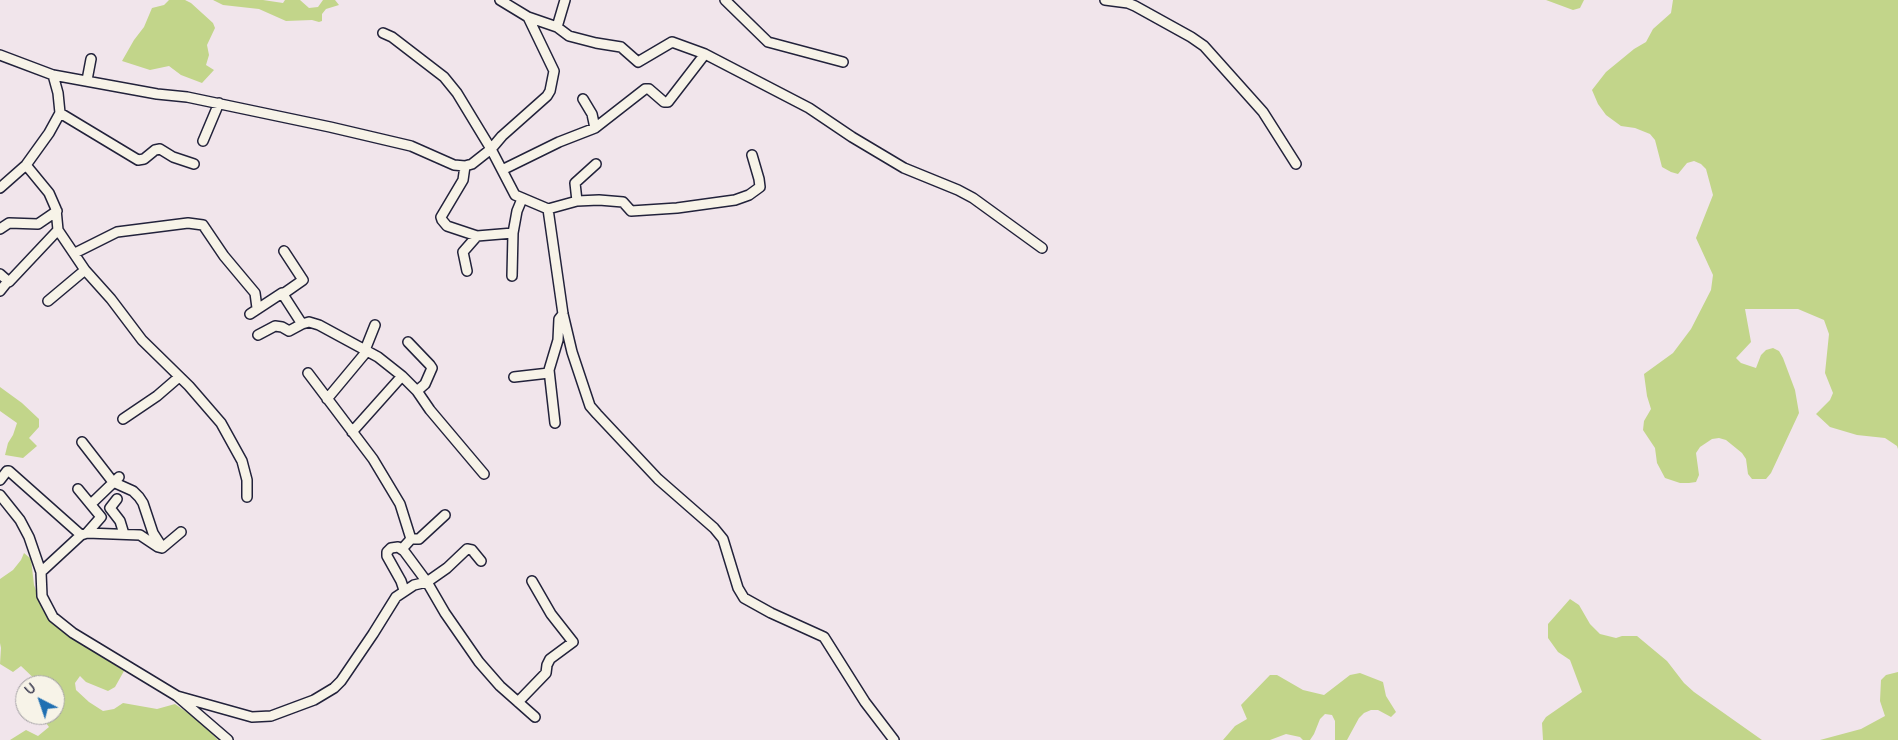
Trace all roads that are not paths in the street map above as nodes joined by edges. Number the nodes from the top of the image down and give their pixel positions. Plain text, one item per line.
1 (500, 0) edge
2 (565, 0) edge
3 (726, 0) edge
4 (1105, 0) edge
5 (528, 17) junction
6 (557, 27) junction
7 (383, 33) dead end
8 (704, 54) junction
9 (0, 55) edge
10 (91, 59) dead end
11 (843, 62) dead end
12 (53, 75) junction
13 (87, 80) junction
14 (583, 99) dead end
15 (219, 103) junction
16 (60, 113) junction
17 (595, 128) junction
18 (203, 141) dead end
19 (491, 149) junction
20 (752, 155) dead end
21 (194, 164) dead end
22 (596, 164) dead end
23 (1296, 164) dead end
24 (26, 165) junction
25 (465, 166) junction
26 (502, 170) junction
27 (0, 188) edge
28 (522, 199) junction
29 (577, 201) junction
30 (548, 209) junction
31 (57, 211) junction
32 (0, 229) edge
33 (58, 230) junction
34 (513, 233) junction
35 (477, 236) junction
36 (1042, 248) dead end
37 (284, 251) dead end
38 (74, 253) junction
39 (86, 270) junction
40 (467, 271) dead end
41 (0, 274) edge
42 (512, 276) dead end
43 (8, 281) junction
44 (0, 291) edge
45 (283, 294) junction
46 (48, 301) dead end
47 (564, 314) junction
48 (302, 324) junction
49 (375, 324) dead end
50 (258, 335) dead end
51 (408, 342) dead end
52 (366, 350) junction
53 (308, 373) dead end
54 (548, 373) junction
55 (179, 376) junction
56 (402, 376) junction
57 (514, 377) dead end
58 (417, 392) junction
59 (327, 399) junction
60 (123, 419) dead end
61 (555, 423) dead end
62 (352, 432) junction
63 (82, 442) dead end
64 (484, 474) dead end
65 (0, 480) edge
66 (116, 480) junction
67 (78, 489) dead end
68 (0, 495) edge
69 (247, 497) dead end
70 (117, 500) dead end
71 (91, 504) junction
72 (445, 514) dead end
73 (182, 532) dead end
74 (84, 534) junction
75 (124, 534) junction
76 (411, 539) junction
77 (162, 548) junction
78 (402, 549) junction
79 (482, 561) dead end
80 (41, 572) junction
81 (532, 581) dead end
82 (427, 582) junction
83 (404, 590) junction
84 (177, 696) junction
85 (518, 702) junction
86 (535, 717) dead end
87 (228, 740) edge
88 (894, 740) edge

1 - 5 street
2 - 6 street
3 - 11 street
4 - 23 street
5 - 6 street
5 - 19 street
6 - 8 street
7 - 19 street
8 - 17 street
8 - 36 street
9 - 12 street
10 - 13 street
12 - 13 street
12 - 16 street
13 - 15 street
14 - 17 street
15 - 18 street
15 - 25 street
16 - 21 street
16 - 24 street
17 - 26 street
19 - 25 street
19 - 26 street
20 - 29 street
22 - 29 street
24 - 27 street
24 - 31 street
25 - 35 street
26 - 28 street
28 - 30 street
28 - 34 street
29 - 30 street
30 - 47 street
31 - 32 street
31 - 33 street
33 - 38 street
33 - 43 street
34 - 35 street
34 - 42 street
35 - 40 street
37 - 45 street
38 - 39 street
38 - 45 street
39 - 46 street
39 - 55 street
41 - 43 street
43 - 44 street
45 - 48 street
47 - 54 street
47 - 88 street
48 - 50 street
48 - 52 street
49 - 52 street
51 - 58 street
52 - 56 street
52 - 59 street
53 - 59 street
54 - 57 street
54 - 61 street
55 - 60 street
55 - 69 street
56 - 58 street
56 - 62 street
58 - 64 street
59 - 62 street
62 - 76 street
63 - 66 street
65 - 74 street
66 - 71 street
66 - 77 street
67 - 71 street
68 - 80 street
70 - 75 street
71 - 74 street
72 - 76 street
73 - 77 street
74 - 75 street
74 - 80 street
75 - 77 street
76 - 78 street
78 - 82 street
78 - 83 street
79 - 82 street
80 - 84 street
81 - 85 street
82 - 83 street
82 - 85 street
83 - 84 street
84 - 87 street
85 - 86 street

